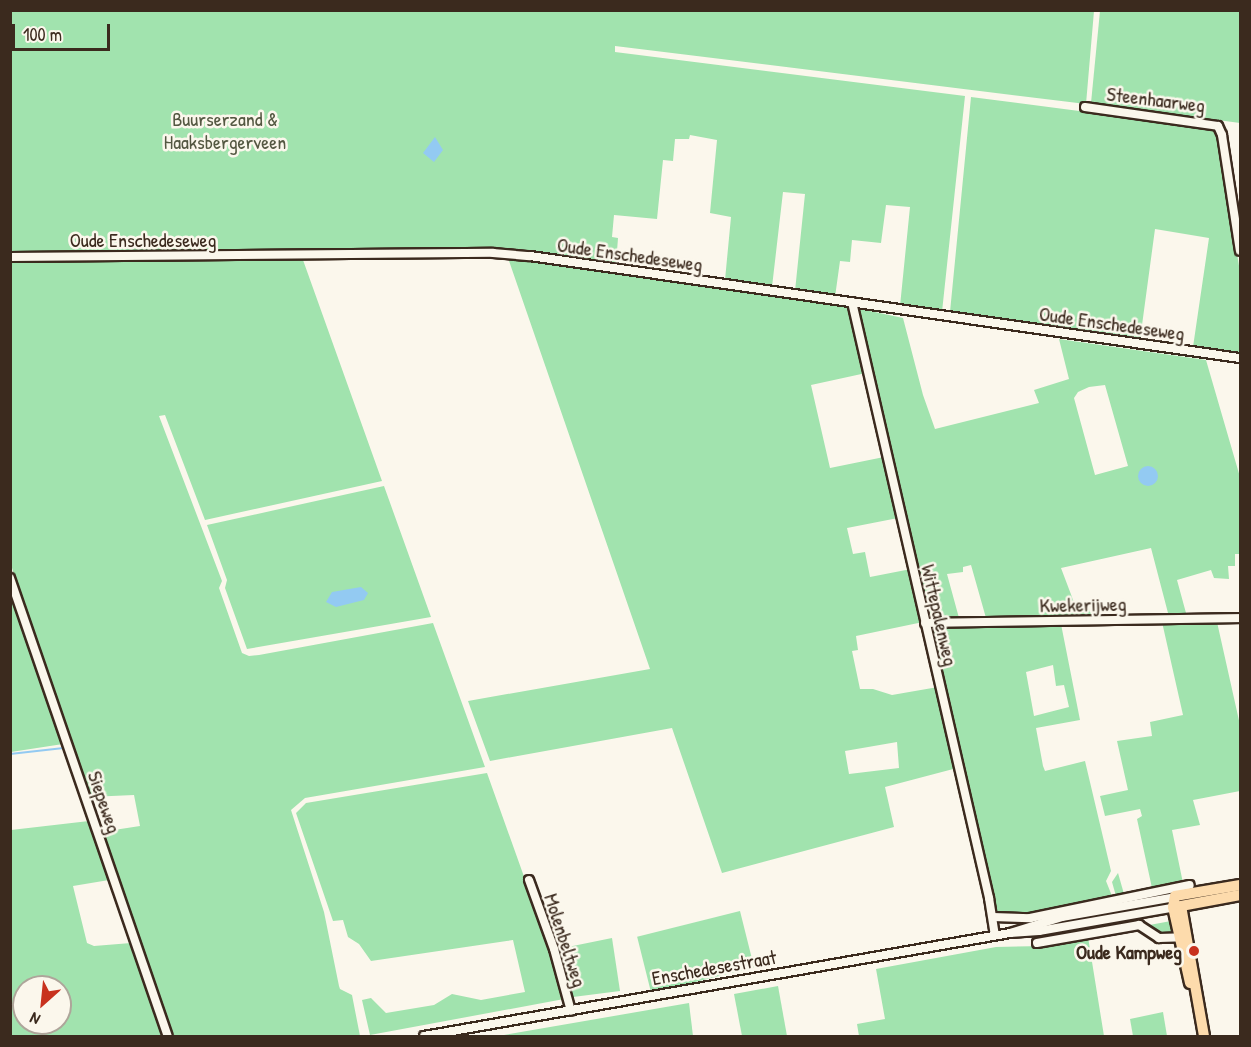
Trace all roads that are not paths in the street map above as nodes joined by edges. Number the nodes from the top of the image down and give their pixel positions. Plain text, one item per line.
1 (1085, 107) dead end
2 (1240, 251) edge
3 (10, 256) edge
4 (852, 302) junction
5 (1240, 358) edge
6 (10, 578) edge
7 (1240, 618) edge
8 (925, 623) junction
9 (529, 880) dead end
10 (1190, 885) dead end
11 (1240, 885) edge
12 (1240, 895) edge
13 (1176, 903) junction
14 (993, 916) junction
15 (995, 935) junction
16 (1183, 937) junction
17 (1037, 943) dead end
18 (571, 1011) junction
19 (168, 1036) edge
20 (424, 1036) edge
21 (1204, 1036) edge

1 - 2 street, Steenhaarweg
3 - 4 street, Oude Enschedeseweg
4 - 5 street, Oude Enschedeseweg
4 - 8 street, Wittepalenweg
6 - 19 street, Siepeweg
7 - 8 street, Kwekerijweg
8 - 14 street, Wittepalenweg
9 - 18 street, Molenbeltweg
10 - 14 street
11 - 13 main road, Enschedesestraat
12 - 13 main road, Enschedesestraat
13 - 15 street, Enschedesestraat
13 - 16 main road
14 - 15 street, Wittepalenweg
15 - 18 street, Enschedesestraat
16 - 17 street
16 - 21 main road
18 - 20 street, Enschedesestraat

